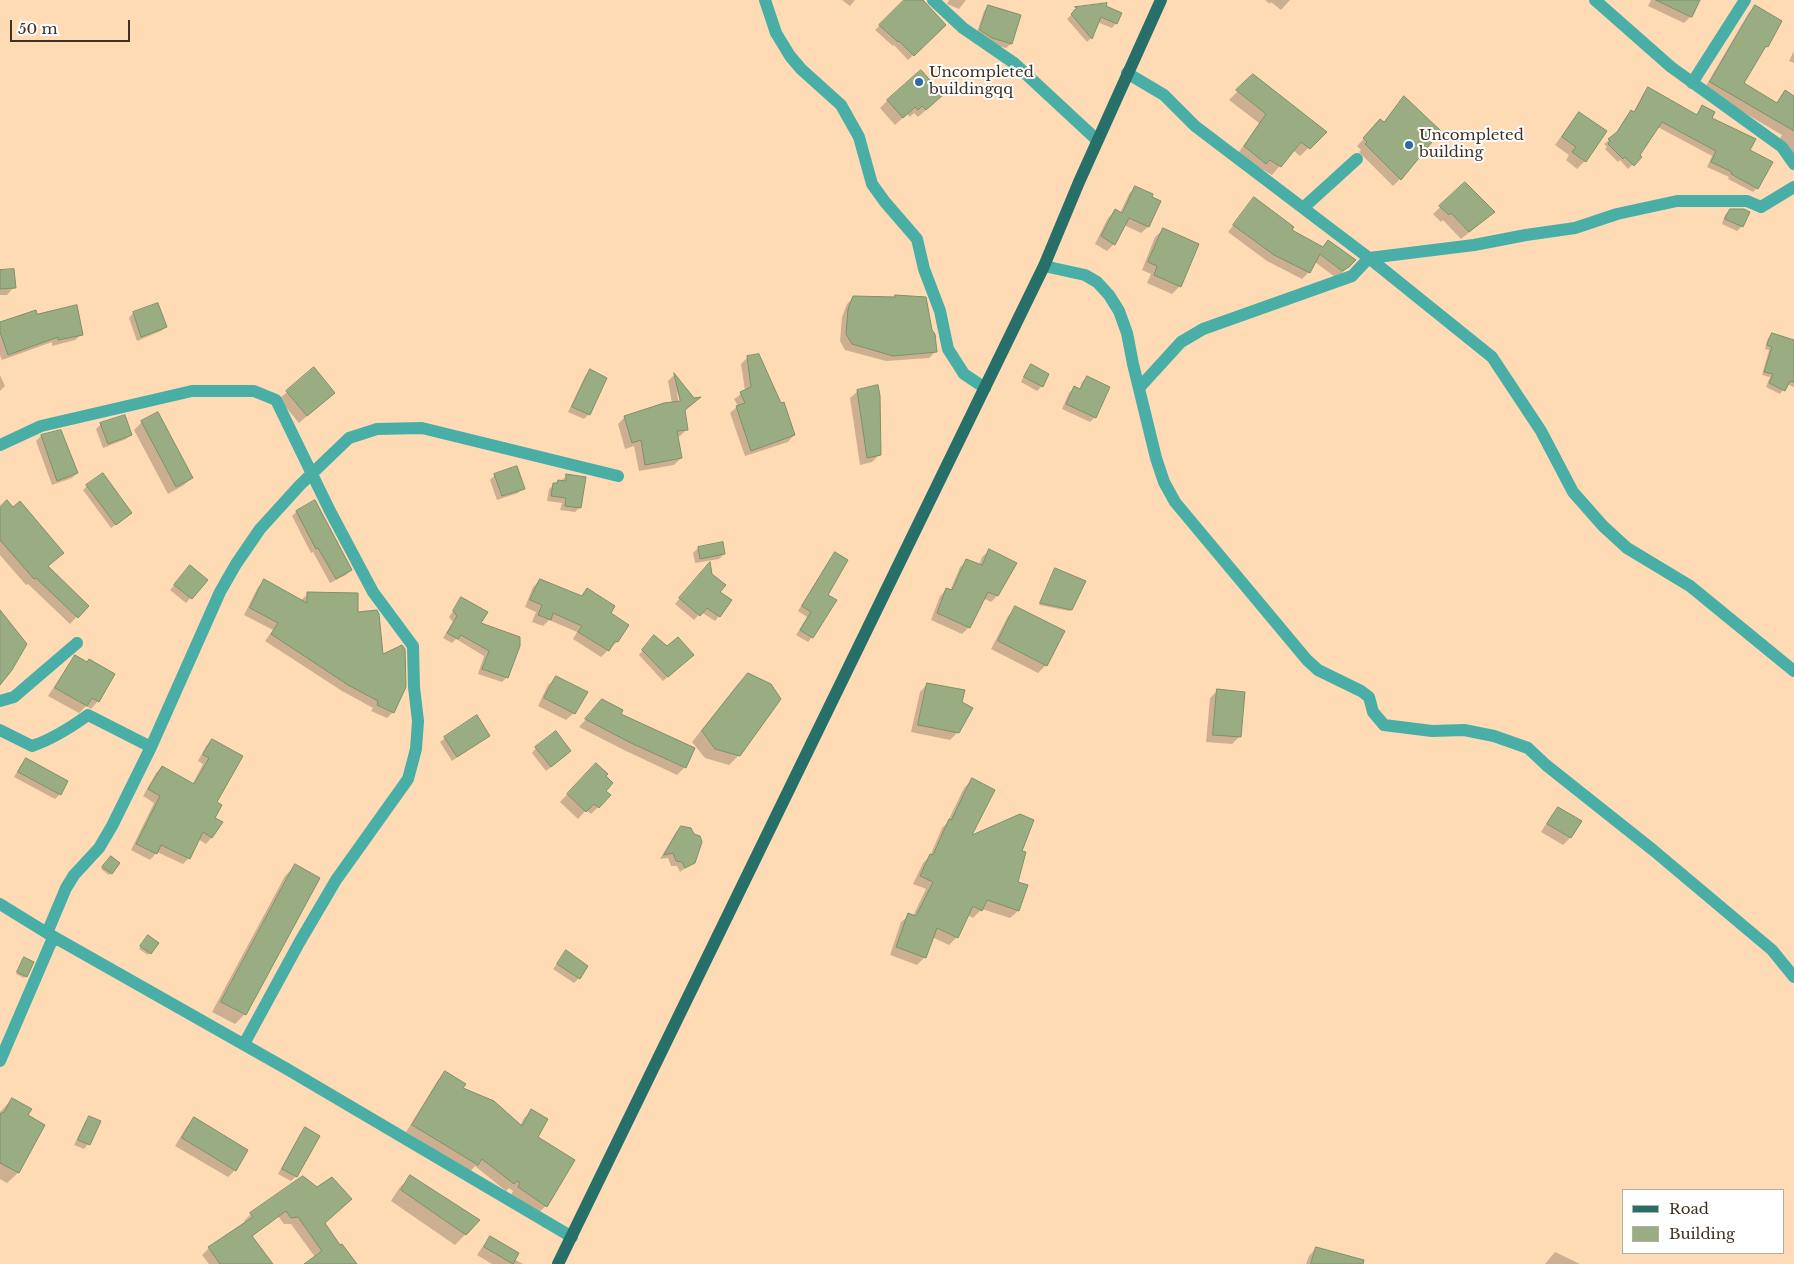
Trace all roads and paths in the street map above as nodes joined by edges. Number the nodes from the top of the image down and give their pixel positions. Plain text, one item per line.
1 (765, 0) edge
2 (933, 0) edge
3 (1161, 0) edge
4 (1595, 0) edge
5 (1744, 0) edge
6 (1127, 73) junction
7 (1692, 83) junction
8 (1097, 140) junction
9 (1357, 160) dead end
10 (1794, 164) edge
11 (1794, 187) edge
12 (1303, 208) junction
13 (1369, 258) junction
14 (1044, 266) junction
15 (985, 388) junction
16 (1139, 388) junction
17 (0, 445) edge
18 (313, 474) junction
19 (618, 476) dead end
20 (77, 643) dead end
21 (1794, 671) edge
22 (0, 700) edge
23 (0, 730) edge
24 (152, 747) junction
25 (0, 904) edge
26 (46, 933) junction
27 (58, 940) junction
28 (1794, 977) edge
29 (244, 1044) junction
30 (0, 1061) edge
31 (572, 1237) junction
32 (558, 1264) edge

1 - 15 street
2 - 8 street
3 - 6 main road
4 - 7 street
5 - 7 street
6 - 8 main road
6 - 12 street
7 - 10 street
8 - 14 main road
9 - 12 street
11 - 13 street
12 - 13 street
13 - 16 street
13 - 21 street
14 - 15 main road
14 - 16 street
15 - 31 main road
16 - 28 street
17 - 18 street
18 - 19 street
18 - 24 street
18 - 29 street
20 - 22 street
23 - 24 street
24 - 26 street
25 - 26 street
26 - 27 street
27 - 29 street
27 - 30 street
29 - 31 street
31 - 32 main road

